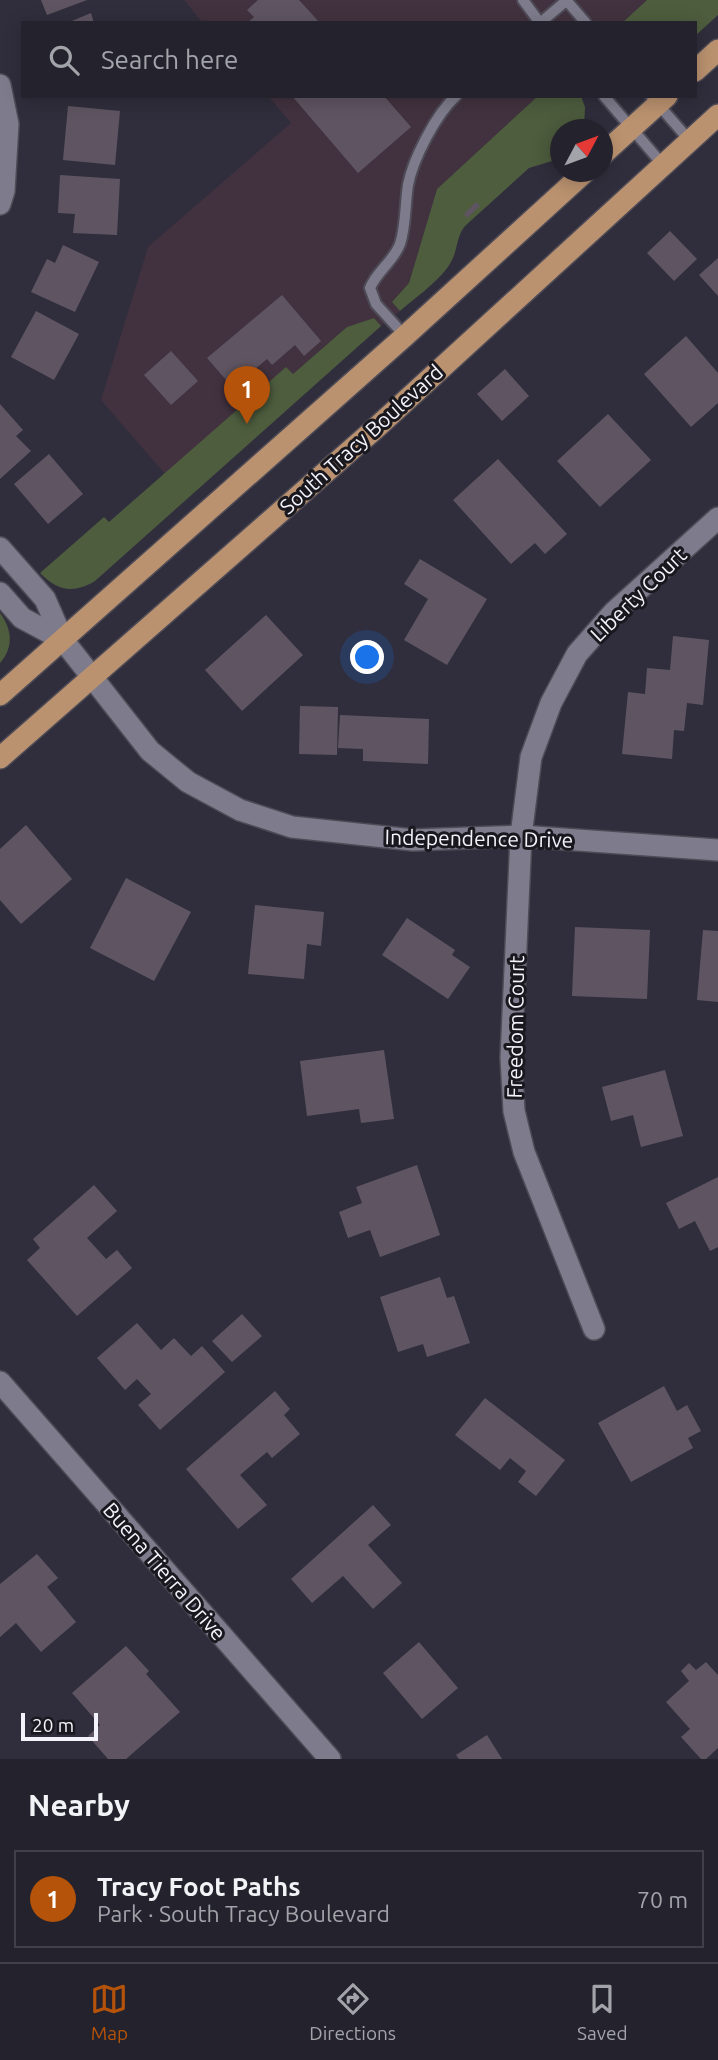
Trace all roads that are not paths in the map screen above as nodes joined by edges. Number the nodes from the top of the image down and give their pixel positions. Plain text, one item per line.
1 (523, 0) edge
2 (566, 0) edge
3 (539, 21) edge
4 (542, 21) edge
5 (584, 21) edge
6 (718, 50) edge
7 (697, 69) edge
8 (0, 85) edge
9 (454, 98) edge
10 (606, 98) edge
11 (659, 99) edge
12 (718, 115) edge
13 (632, 128) junction
14 (690, 141) junction
15 (613, 146) edge
16 (663, 165) junction
17 (574, 182) edge
18 (0, 204) edge
19 (405, 336) junction
20 (718, 518) edge
21 (0, 548) edge
22 (0, 593) edge
23 (63, 640) junction
24 (91, 678) junction
25 (0, 695) edge
26 (0, 758) edge
27 (521, 836) junction
28 (718, 850) edge
29 (594, 1329) dead end
30 (0, 1382) edge
31 (330, 1759) edge

1 - 3 lane
2 - 4 lane
2 - 5 lane
6 - 7 main road
8 - 18 street
9 - 19 lane
10 - 13 lane
11 - 13 main road
11 - 14 lane
12 - 14 main road, South Tracy Boulevard
13 - 15 main road
13 - 16 lane
14 - 16 main road, South Tracy Boulevard
16 - 24 main road, South Tracy Boulevard
17 - 19 main road
19 - 23 main road
20 - 27 street, Liberty Court
21 - 23 street
22 - 23 street
23 - 24 street, Independence Drive
23 - 25 main road
24 - 26 main road, South Tracy Boulevard
24 - 27 street, Independence Drive
27 - 28 street, Independence Drive
27 - 29 street, Freedom Court
30 - 31 street, Buena Tierra Drive

